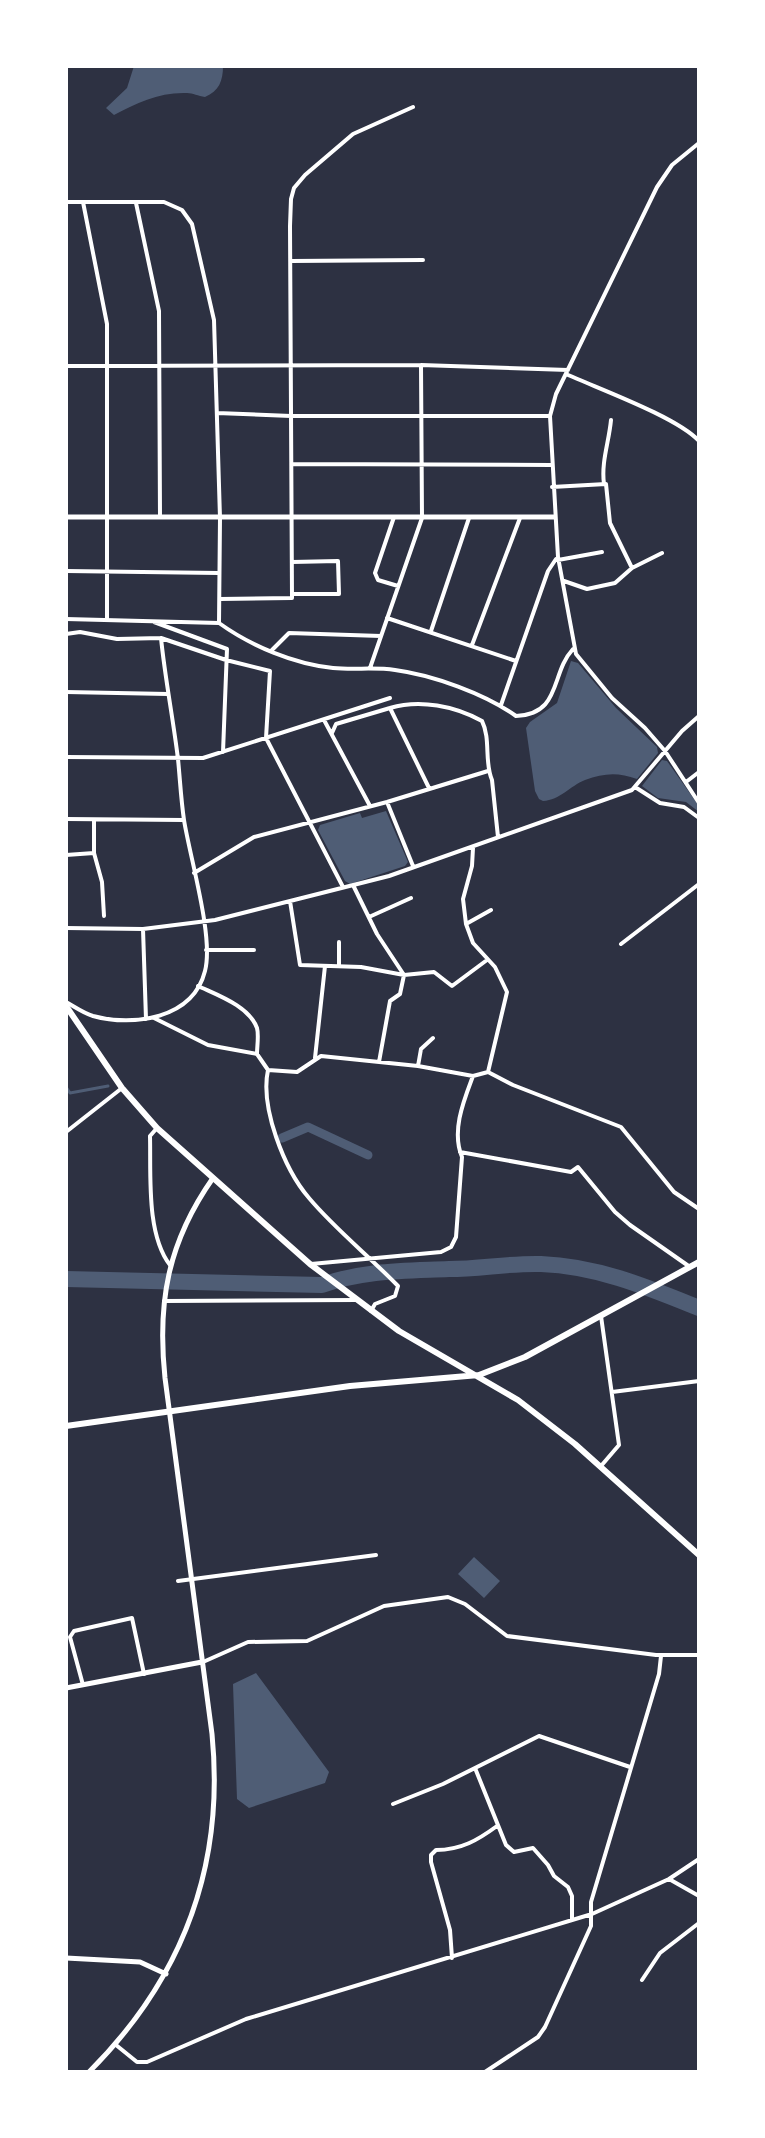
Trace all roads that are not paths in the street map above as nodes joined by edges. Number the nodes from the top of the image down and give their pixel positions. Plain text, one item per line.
1 (413, 107) dead end
2 (699, 143) edge
3 (66, 202) edge
4 (83, 202) junction
5 (136, 203) junction
6 (423, 260) dead end
7 (291, 261) junction
8 (421, 365) junction
9 (66, 366) edge
10 (159, 366) junction
11 (107, 367) junction
12 (215, 367) junction
13 (291, 367) junction
14 (567, 372) junction
15 (217, 413) junction
16 (291, 416) junction
17 (421, 416) junction
18 (550, 416) junction
19 (611, 420) dead end
20 (699, 441) edge
21 (292, 464) junction
22 (421, 465) junction
23 (551, 465) junction
24 (604, 484) junction
25 (552, 487) junction
26 (470, 515) junction
27 (520, 516) junction
28 (66, 517) edge
29 (160, 517) junction
30 (394, 517) junction
31 (554, 517) junction
32 (108, 518) junction
33 (220, 518) junction
34 (292, 518) junction
35 (422, 518) junction
36 (602, 552) dead end
37 (662, 553) dead end
38 (558, 558) junction
39 (292, 562) junction
40 (632, 568) junction
41 (66, 571) edge
42 (108, 571) junction
43 (219, 573) junction
44 (562, 581) junction
45 (398, 586) junction
46 (292, 594) junction
47 (220, 599) junction
48 (106, 618) junction
49 (387, 618) junction
50 (66, 619) edge
51 (148, 620) junction
52 (219, 623) junction
53 (430, 632) junction
54 (66, 634) edge
55 (381, 636) junction
56 (161, 638) junction
57 (472, 645) junction
58 (574, 648) junction
59 (272, 650) junction
60 (226, 660) junction
61 (516, 661) junction
62 (370, 668) junction
63 (66, 692) edge
64 (168, 694) junction
65 (390, 698) dead end
66 (501, 705) junction
67 (390, 708) junction
68 (699, 716) edge
69 (324, 720) junction
70 (332, 733) junction
71 (266, 738) junction
72 (665, 751) junction
73 (223, 752) junction
74 (66, 757) edge
75 (178, 759) junction
76 (488, 771) junction
77 (699, 772) edge
78 (686, 782) junction
79 (635, 787) junction
80 (429, 788) junction
81 (387, 802) junction
82 (699, 803) edge
83 (370, 806) junction
84 (699, 818) edge
85 (66, 819) edge
86 (94, 820) junction
87 (184, 820) junction
88 (310, 823) junction
89 (498, 837) junction
90 (473, 847) junction
91 (94, 853) junction
92 (66, 855) edge
93 (413, 867) junction
94 (194, 873) junction
95 (699, 884) edge
96 (353, 885) junction
97 (343, 887) junction
98 (411, 898) dead end
99 (290, 901) junction
100 (491, 910) dead end
101 (104, 916) dead end
102 (368, 917) junction
103 (204, 921) junction
104 (466, 924) junction
105 (66, 928) edge
106 (143, 929) junction
107 (339, 942) dead end
108 (621, 944) dead end
109 (206, 950) junction
110 (254, 950) dead end
111 (487, 960) junction
112 (325, 966) junction
113 (339, 966) junction
114 (404, 975) junction
115 (198, 986) junction
116 (66, 1004) edge
117 (154, 1018) junction
118 (146, 1019) junction
119 (433, 1038) dead end
120 (257, 1054) junction
121 (315, 1058) junction
122 (379, 1062) junction
123 (418, 1066) junction
124 (268, 1070) junction
125 (488, 1072) junction
126 (473, 1076) junction
127 (122, 1088) junction
128 (157, 1128) junction
129 (66, 1132) edge
130 (460, 1152) junction
131 (213, 1178) junction
132 (699, 1209) edge
133 (370, 1258) junction
134 (699, 1262) edge
135 (310, 1264) junction
136 (170, 1265) junction
137 (688, 1268) junction
138 (358, 1300) junction
139 (164, 1301) junction
140 (371, 1311) junction
141 (601, 1316) junction
142 (479, 1375) junction
143 (699, 1381) edge
144 (612, 1392) junction
145 (170, 1412) junction
146 (66, 1426) edge
147 (600, 1467) junction
148 (376, 1555) dead end
149 (699, 1555) edge
150 (191, 1580) junction
151 (178, 1581) dead end
152 (699, 1655) edge
153 (661, 1656) junction
154 (203, 1662) junction
155 (144, 1674) junction
156 (83, 1686) junction
157 (66, 1688) edge
158 (630, 1767) junction
159 (475, 1768) junction
160 (402, 1789) dead end
161 (406, 1798) junction
162 (393, 1804) dead end
163 (498, 1826) junction
164 (699, 1859) edge
165 (669, 1879) junction
166 (699, 1896) edge
167 (592, 1914) junction
168 (572, 1920) junction
169 (699, 1923) edge
170 (66, 1958) edge
171 (452, 1958) junction
172 (166, 1974) junction
173 (642, 1980) dead end
174 (116, 2045) junction
175 (89, 2072) edge
176 (485, 2072) edge

1 - 7 street
2 - 14 street
3 - 4 street
4 - 5 street
4 - 11 street
5 - 10 street
5 - 12 street
6 - 7 street
7 - 13 street
8 - 13 street
8 - 14 street
8 - 17 street
9 - 11 street
10 - 11 street
10 - 12 street
10 - 29 street
11 - 32 street
12 - 13 street
12 - 15 street
13 - 16 street
14 - 18 street
14 - 20 street
15 - 16 street
15 - 33 street
16 - 17 street
16 - 21 street
17 - 18 street
17 - 22 street
18 - 23 street
19 - 24 street
21 - 22 street
21 - 34 street
22 - 23 street
22 - 35 street
23 - 25 street
24 - 25 street
24 - 40 street
25 - 31 street
26 - 27 street
26 - 35 street
26 - 53 street
27 - 31 street
27 - 57 street
28 - 32 street
29 - 32 street
29 - 33 street
30 - 34 street
30 - 35 street
30 - 45 street
31 - 38 street
32 - 42 street
33 - 34 street
33 - 43 street
34 - 39 street
35 - 45 street
36 - 38 street
37 - 40 street
38 - 44 street
38 - 61 street
39 - 46 street
39 - 46 street
40 - 44 street
41 - 42 street
42 - 43 street
42 - 48 street
43 - 47 street
44 - 58 street
45 - 49 street
46 - 47 street
47 - 52 street
48 - 50 street
48 - 51 street
49 - 53 street
49 - 55 street
51 - 52 street
51 - 60 street
52 - 59 street
53 - 57 street
54 - 56 street
55 - 59 street
55 - 62 street
56 - 60 street
56 - 64 street
57 - 61 street
58 - 66 street
58 - 72 street
59 - 62 street
60 - 71 street
60 - 73 street
61 - 66 street
62 - 66 street
63 - 64 street
64 - 75 street
65 - 69 street
67 - 70 street
67 - 76 street
67 - 80 street
68 - 72 street
69 - 70 street
69 - 71 street
70 - 83 street
71 - 73 street
71 - 88 street
72 - 78 street
72 - 79 street
73 - 75 street
74 - 75 street
75 - 87 street
76 - 80 street
76 - 89 street
77 - 78 street
78 - 82 street
79 - 84 street
79 - 89 street
80 - 81 street
81 - 83 street
81 - 93 street
83 - 88 street
85 - 86 street
86 - 87 street
86 - 91 street
87 - 94 street
88 - 94 street
88 - 97 street
89 - 90 street
90 - 93 street
90 - 104 street
91 - 92 street
91 - 101 street
93 - 96 street
94 - 103 street
95 - 108 street
96 - 97 street
96 - 102 street
97 - 99 street
98 - 102 street
99 - 103 street
99 - 112 street
100 - 104 street
102 - 114 street
103 - 106 street
103 - 109 street
104 - 111 street
105 - 106 street
106 - 118 street
107 - 113 street
109 - 110 street
109 - 115 street
111 - 114 street
111 - 125 street
112 - 113 street
112 - 121 street
113 - 114 street
114 - 122 street
115 - 117 street
115 - 120 street
116 - 118 street
116 - 127 main road
117 - 118 street
117 - 120 street
119 - 123 street
120 - 124 street
121 - 122 street
121 - 124 street
122 - 123 street
123 - 126 street
124 - 133 street
125 - 126 street
125 - 132 street
126 - 130 street
127 - 128 main road
127 - 129 street
128 - 131 main road
128 - 136 street
130 - 133 street
130 - 137 street
131 - 135 main road
131 - 136 street
133 - 135 street
133 - 140 street
134 - 137 main road
135 - 138 main road
136 - 139 street
137 - 141 main road
138 - 139 street
138 - 140 main road
139 - 145 street
140 - 142 main road
141 - 142 main road
141 - 144 street
142 - 145 main road
142 - 147 main road
143 - 144 street
144 - 147 street
145 - 146 main road
145 - 150 street
147 - 149 main road
148 - 150 street
150 - 151 street
150 - 154 street
152 - 153 street
153 - 154 street
153 - 158 street
154 - 155 street
154 - 172 street
155 - 156 street
155 - 156 street
156 - 157 street
158 - 159 street
158 - 167 street
159 - 161 street
159 - 163 street
160 - 161 street
161 - 162 street
163 - 168 street
163 - 171 street
164 - 165 street
165 - 166 street
165 - 167 street
167 - 168 street
167 - 176 street
168 - 171 street
169 - 173 street
170 - 172 street
171 - 174 street
172 - 174 street
174 - 175 street

